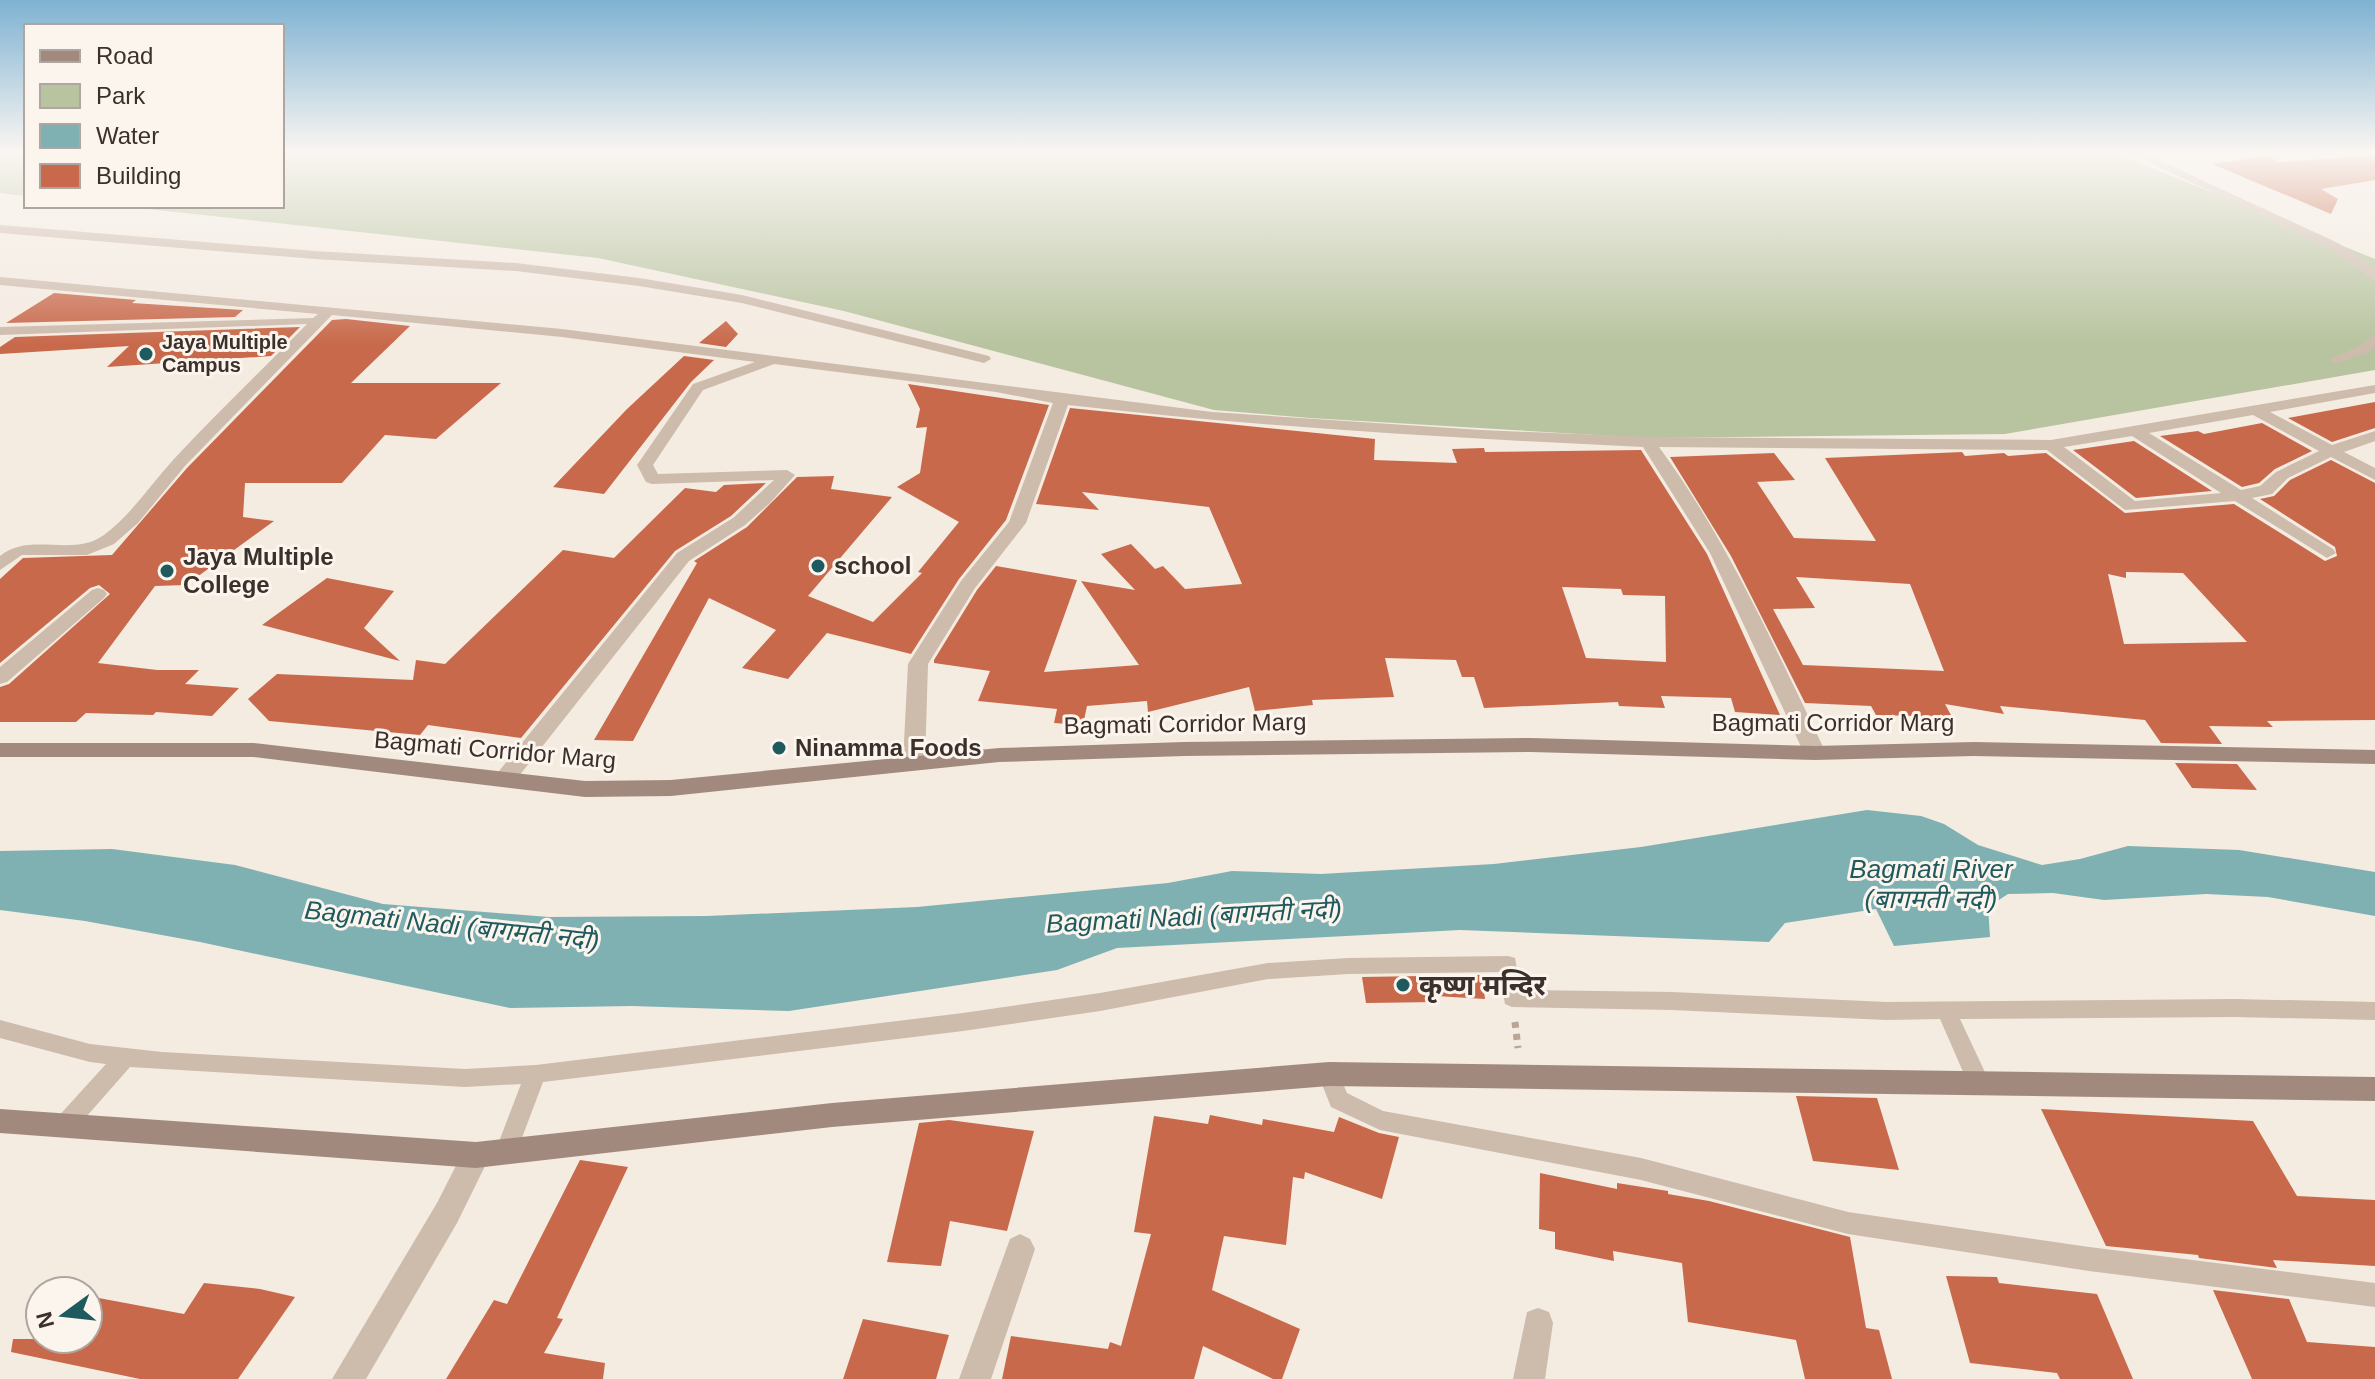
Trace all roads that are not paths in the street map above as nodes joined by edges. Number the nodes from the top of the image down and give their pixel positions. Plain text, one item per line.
1 (2271, 216) edge
2 (0, 229) edge
3 (2375, 277) edge
4 (0, 281) edge
5 (324, 315) junction
6 (26, 330) junction
7 (0, 331) edge
8 (2375, 338) edge
9 (0, 345) edge
10 (984, 359) dead end
11 (774, 360) junction
12 (2335, 360) dead end
13 (2375, 389) edge
14 (1062, 400) junction
15 (2257, 411) junction
16 (2136, 431) junction
17 (2375, 436) edge
18 (1648, 442) junction
19 (2051, 445) junction
20 (2329, 452) junction
21 (2375, 475) edge
22 (2238, 496) junction
23 (9, 550) edge
24 (2327, 553) dead end
25 (0, 565) edge
26 (98, 594) dead end
27 (0, 677) edge
28 (0, 750) edge
29 (1815, 753) junction
30 (2375, 757) edge
31 (914, 762) junction
32 (503, 781) junction
33 (1946, 1011) junction
34 (2375, 1011) edge
35 (0, 1029) edge
36 (125, 1057) junction
37 (536, 1074) junction
38 (1329, 1074) junction
39 (1979, 1083) junction
40 (2375, 1089) edge
41 (0, 1121) edge
42 (64, 1126) junction
43 (506, 1152) junction
44 (476, 1155) junction
45 (1020, 1249) dead end
46 (2375, 1295) edge
47 (1538, 1323) dead end
48 (348, 1379) edge
49 (975, 1379) edge
50 (1529, 1379) edge

1 - 3 street
2 - 10 street
4 - 5 street
5 - 6 street
5 - 11 street
5 - 23 street
6 - 7 street
6 - 9 street
8 - 12 street
11 - 14 street
11 - 32 street
13 - 15 street
14 - 18 street
14 - 31 street
15 - 16 street
15 - 20 street
16 - 19 street
16 - 22 street
17 - 20 street
18 - 19 street
18 - 29 street
19 - 22 street
20 - 21 street
20 - 22 street
22 - 24 street
23 - 25 street
26 - 27 street
28 - 32 street, Bagmati Corridor Marg
29 - 30 street, Bagmati Corridor Marg
29 - 31 street, Bagmati Corridor Marg
31 - 32 street, Bagmati Corridor Marg
33 - 34 lane
33 - 37 lane
33 - 39 lane
35 - 36 lane
36 - 37 lane
36 - 42 lane
37 - 43 lane
38 - 39 street
38 - 43 street
38 - 46 lane
39 - 40 street
41 - 42 street
42 - 44 street
43 - 44 street
44 - 48 street
45 - 49 street
47 - 50 street

